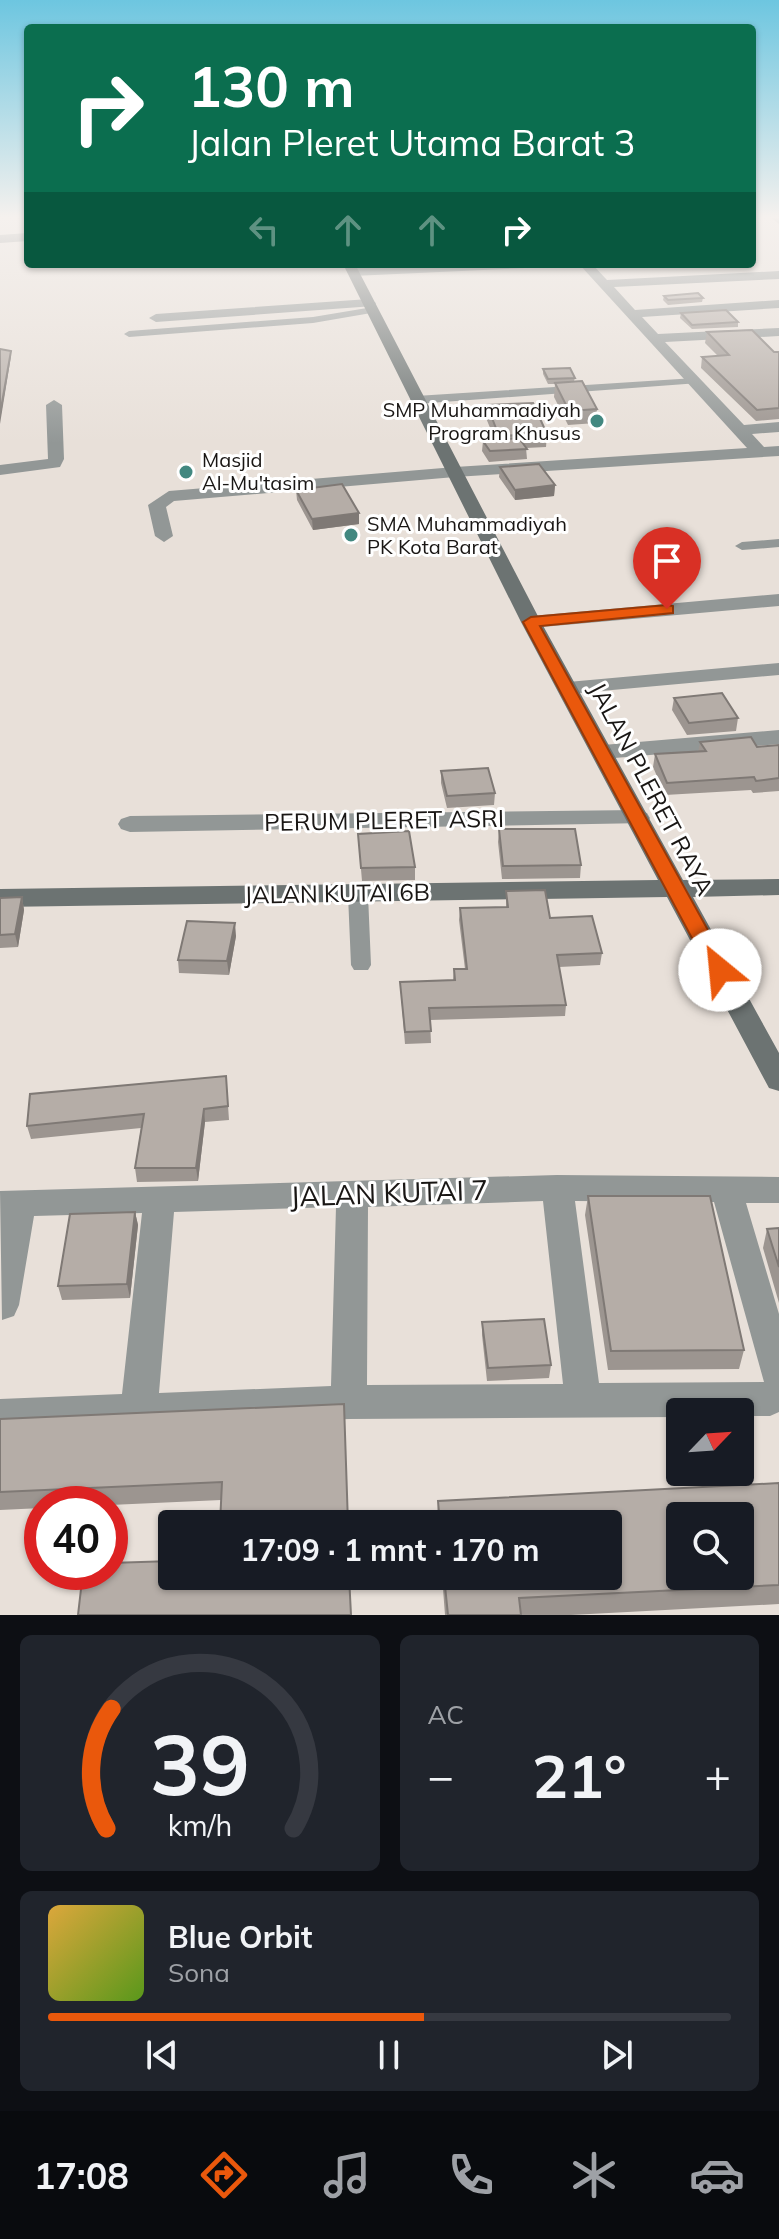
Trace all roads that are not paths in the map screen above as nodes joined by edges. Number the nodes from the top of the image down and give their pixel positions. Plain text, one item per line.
1 (363, 291) edge
2 (610, 291) edge
3 (779, 304) edge
4 (371, 306) junction
5 (632, 314) junction
6 (156, 318) dead end
7 (779, 332) edge
8 (129, 334) dead end
9 (656, 338) junction
10 (695, 381) junction
11 (416, 400) junction
12 (54, 405) dead end
13 (779, 427) edge
14 (741, 430) junction
15 (779, 451) edge
16 (760, 452) junction
17 (0, 470) edge
18 (455, 472) junction
19 (164, 536) dead end
20 (779, 543) edge
21 (742, 546) dead end
22 (779, 600) edge
23 (531, 622) junction
24 (779, 669) edge
25 (568, 688) junction
26 (779, 737) edge
27 (603, 752) junction
28 (638, 818) junction
29 (130, 824) dead end
30 (779, 887) edge
31 (675, 888) junction
32 (358, 895) junction
33 (0, 898) edge
34 (361, 965) dead end
35 (779, 1080) edge
36 (557, 1188) junction
37 (779, 1190) edge
38 (727, 1191) junction
39 (352, 1195) junction
40 (159, 1200) junction
41 (10, 1204) edge
42 (2, 1305) dead end
43 (779, 1375) edge
44 (779, 1394) edge
45 (583, 1398) junction
46 (349, 1402) junction
47 (139, 1409) junction
48 (0, 1416) edge

1 - 4 street, JALAN PLERET RAYA
2 - 5 street
3 - 5 street
4 - 6 street
4 - 8 lane
4 - 11 street, JALAN PLERET RAYA
5 - 9 street
7 - 9 street
9 - 10 street
10 - 11 lane
10 - 14 street
11 - 18 street, JALAN PLERET RAYA
12 - 17 street
13 - 14 street
14 - 16 street
15 - 16 street
16 - 18 street
18 - 19 street
18 - 23 street, JALAN PLERET RAYA
20 - 21 lane
22 - 23 street
23 - 25 street, JALAN PLERET RAYA
24 - 25 street
25 - 27 street, JALAN PLERET RAYA
26 - 27 street
27 - 28 street, JALAN PLERET RAYA
28 - 29 street, PERUM PLERET ASRI
28 - 31 street, JALAN PLERET RAYA
30 - 31 street, JALAN KUTAI 6B
31 - 32 street, JALAN KUTAI 6B
31 - 35 street, JALAN PLERET RAYA
32 - 33 street, JALAN KUTAI 6B
32 - 34 lane
36 - 38 street, JALAN KUTAI 7
36 - 39 street, JALAN KUTAI 7
36 - 45 street
37 - 38 street, JALAN KUTAI 7
38 - 43 street
39 - 40 street, JALAN KUTAI 7
39 - 46 street
40 - 41 street, JALAN KUTAI 7
40 - 47 street
41 - 42 street
44 - 45 street
45 - 46 street
46 - 47 street
47 - 48 street

